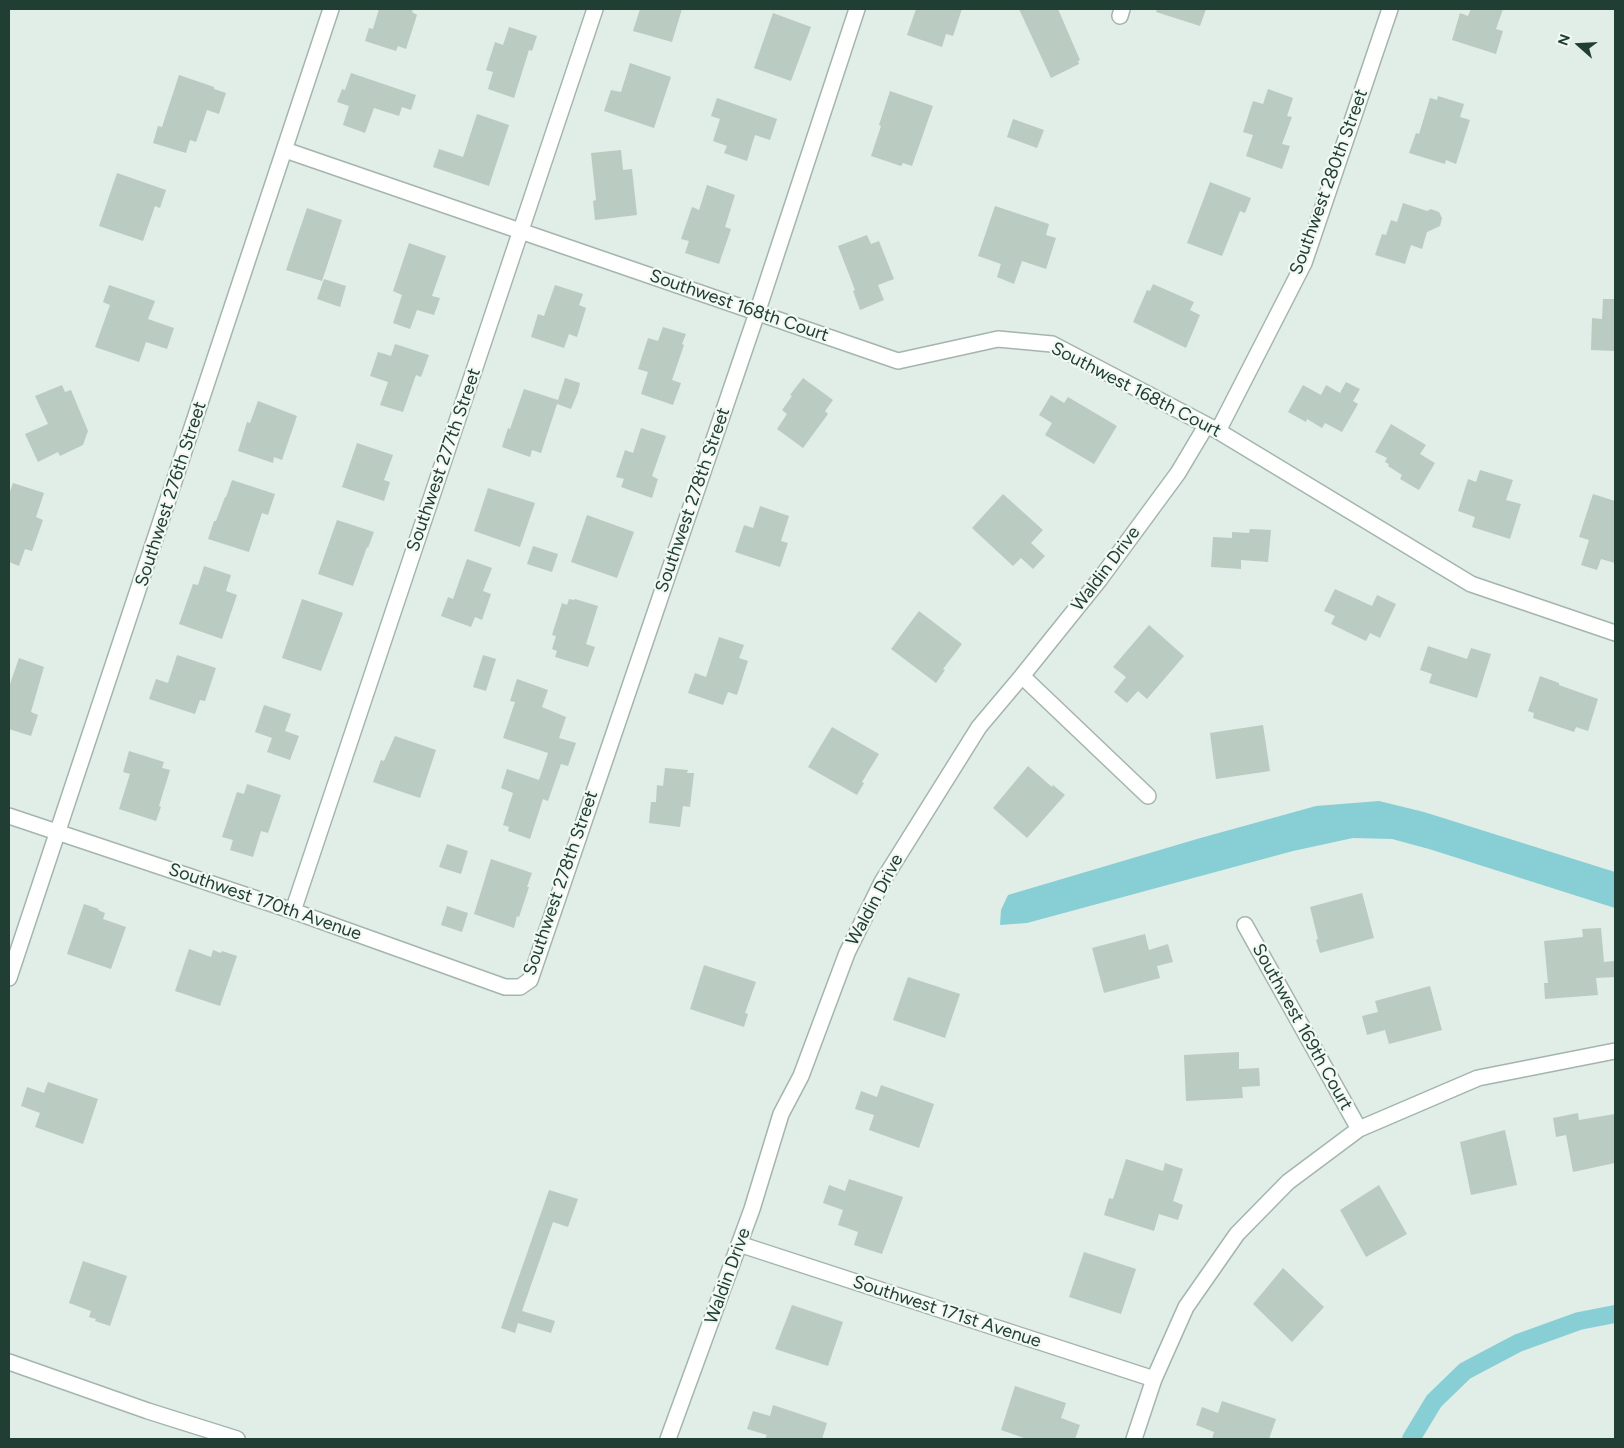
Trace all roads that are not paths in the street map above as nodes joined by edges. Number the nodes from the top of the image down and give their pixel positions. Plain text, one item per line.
1 (331, 9) edge
2 (595, 9) edge
3 (858, 9) edge
4 (1390, 9) edge
5 (285, 150) junction
6 (521, 232) junction
7 (757, 313) junction
8 (1212, 429) junction
9 (1615, 633) edge
10 (1022, 676) junction
11 (1148, 796) dead end
12 (9, 816) edge
13 (59, 832) junction
14 (293, 910) junction
15 (1244, 925) dead end
16 (9, 978) edge
17 (520, 987) joint
18 (1615, 1051) edge
19 (1359, 1129) junction
20 (739, 1244) junction
21 (9, 1362) edge
22 (1154, 1379) junction
23 (237, 1439) edge
24 (668, 1439) edge
25 (1134, 1439) edge

1 - 5 street, Southwest 276th Street
2 - 6 street, Southwest 277th Street
3 - 7 street, Southwest 278th Street
4 - 8 street, Southwest 280th Street
5 - 6 street, Southwest 168th Court
5 - 13 street, Southwest 276th Street
6 - 7 street, Southwest 168th Court
6 - 14 street, Southwest 277th Street
7 - 8 street, Southwest 168th Court
7 - 17 street, Southwest 278th Street
8 - 9 street, Southwest 168th Court
8 - 10 street, Waldin Drive
10 - 11 street
10 - 20 street, Waldin Drive
12 - 13 street, Southwest 170th Avenue
13 - 14 street, Southwest 170th Avenue
13 - 16 street, Southwest 276th Street
14 - 17 street, Southwest 170th Avenue
15 - 19 street, Southwest 169th Court
18 - 19 street
19 - 22 street
20 - 22 street, Southwest 171st Avenue
20 - 24 street, Waldin Drive
21 - 23 street
22 - 25 street

